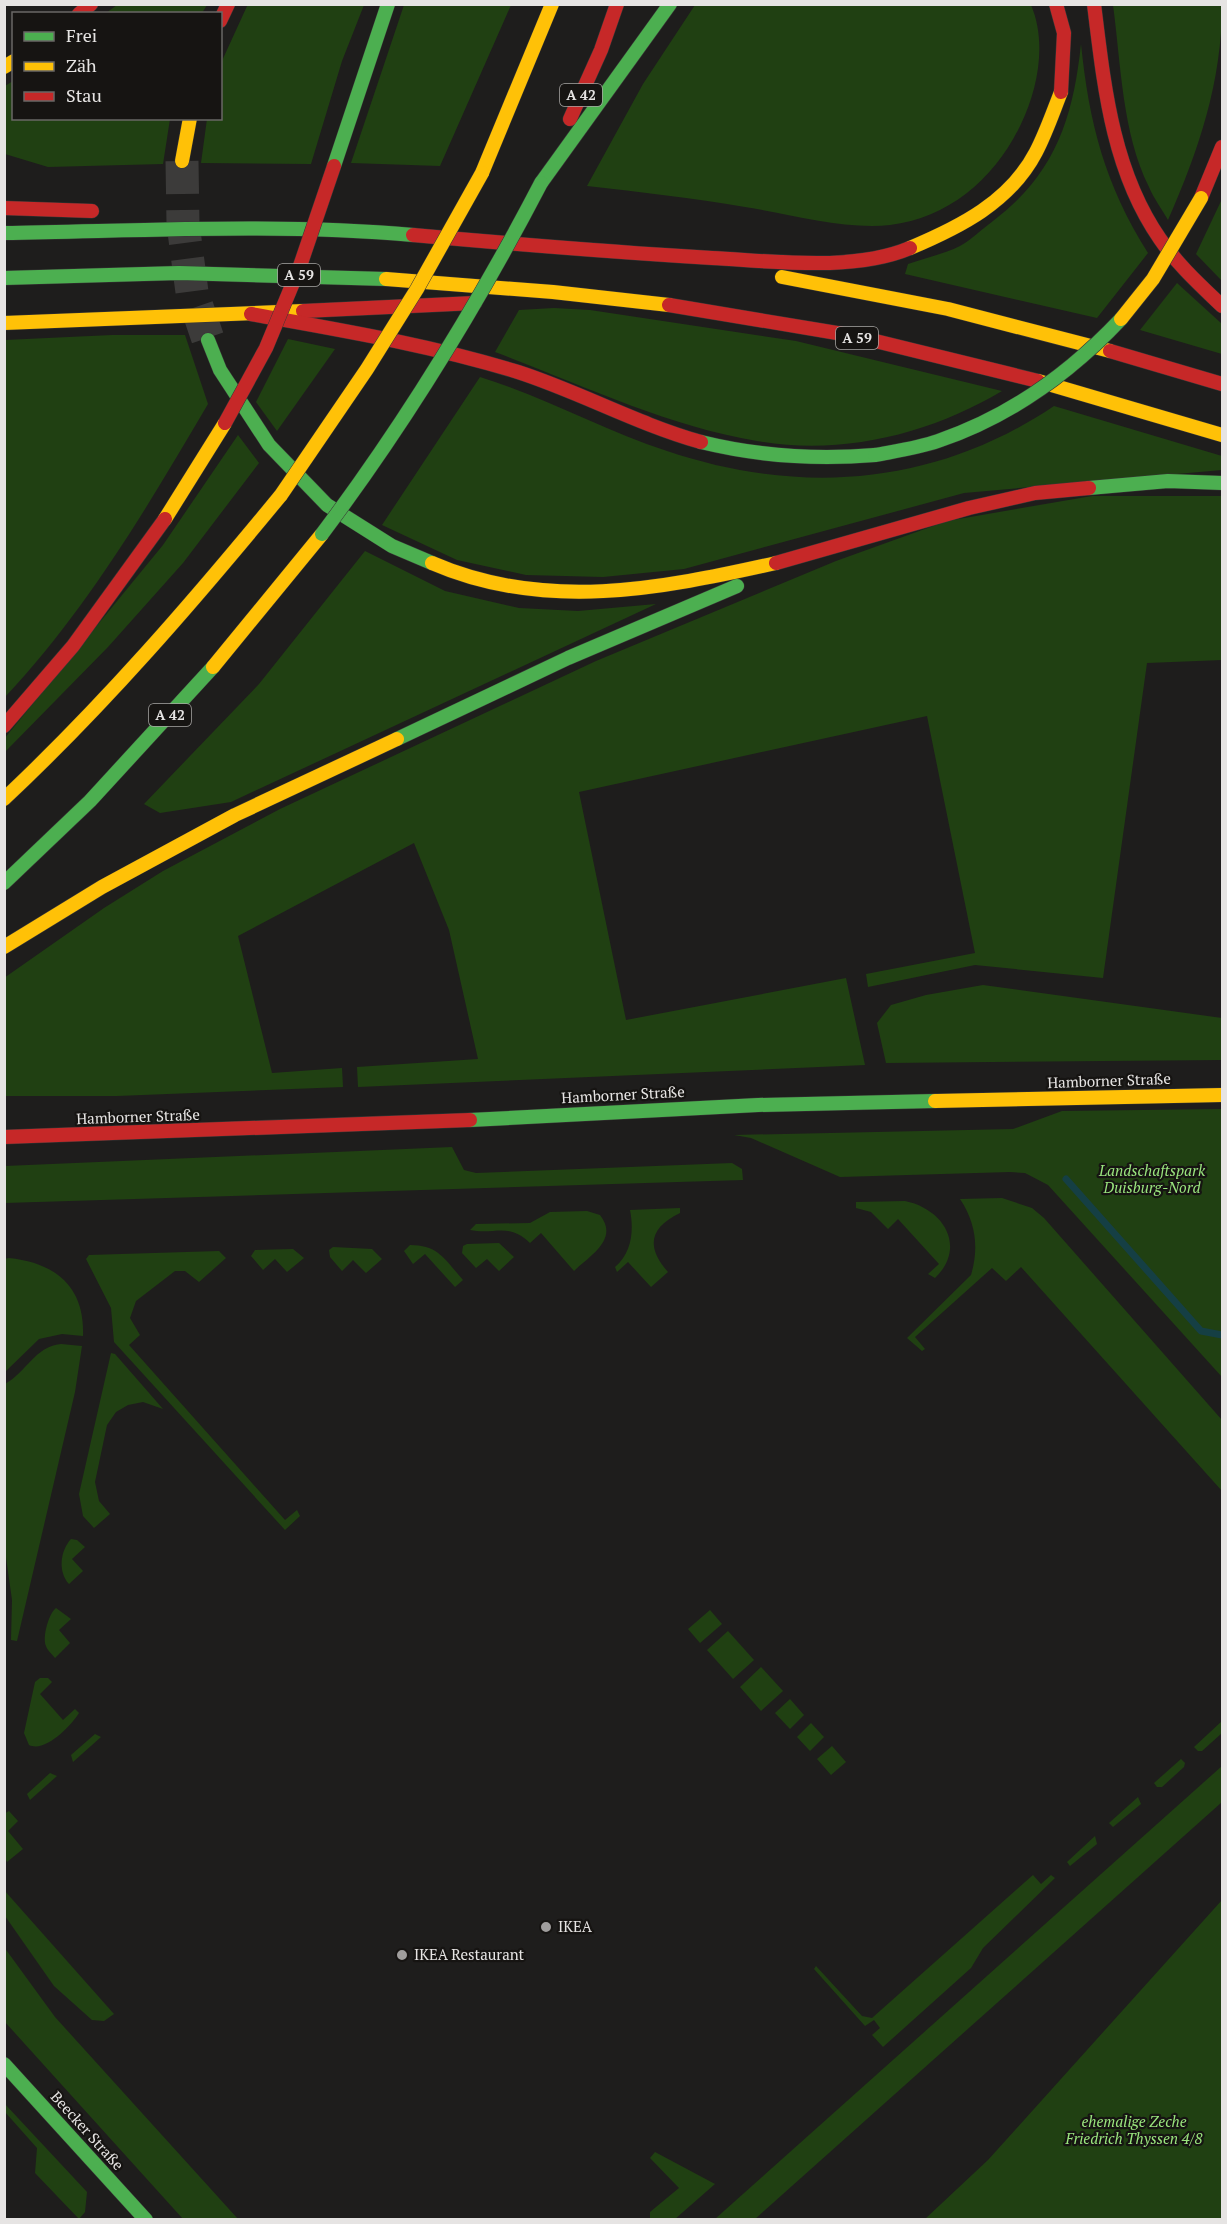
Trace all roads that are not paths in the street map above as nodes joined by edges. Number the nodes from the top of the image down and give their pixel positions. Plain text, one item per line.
1 (388, 4) edge
2 (552, 4) edge
3 (617, 4) edge
4 (670, 4) edge
5 (1056, 4) edge
6 (1094, 4) edge
7 (190, 120) edge
8 (1222, 147) edge
9 (182, 161) tunnel mouth
10 (541, 183) junction
11 (4, 208) edge
12 (107, 211) dead end
13 (209, 214) dead end
14 (250, 229) junction
15 (4, 233) edge
16 (590, 251) junction
17 (4, 278) edge
18 (594, 295) junction
19 (1222, 306) edge
20 (251, 314) junction
21 (4, 323) edge
22 (208, 340) tunnel mouth
23 (1222, 384) edge
24 (1222, 435) edge
25 (1222, 483) edge
26 (796, 559) junction
27 (4, 726) edge
28 (4, 800) edge
29 (4, 883) edge
30 (4, 947) edge
31 (1222, 1095) edge
32 (4, 1130) edge
33 (26, 1135) junction
34 (4, 1137) edge
35 (4, 2064) edge
36 (146, 2220) edge

1 - 27 main road, bridge
2 - 28 main road, bridge
3 - 10 main road, A 42
4 - 10 main road
5 - 16 main road
6 - 19 main road
7 - 9 main road
8 - 20 main road, bridge
10 - 29 main road, A 42, bridge
11 - 12 main road
13 - 14 main road
14 - 15 main road
14 - 16 main road
16 - 23 main road
17 - 18 main road, A 59
18 - 20 main road
18 - 24 main road, A 59
20 - 21 main road
22 - 26 main road
25 - 26 main road
26 - 30 main road
31 - 33 main road, Hamborner Straße
32 - 33 main road, Hamborner Straße
33 - 34 main road, Hamborner Straße
35 - 36 main road, Beecker Straße

